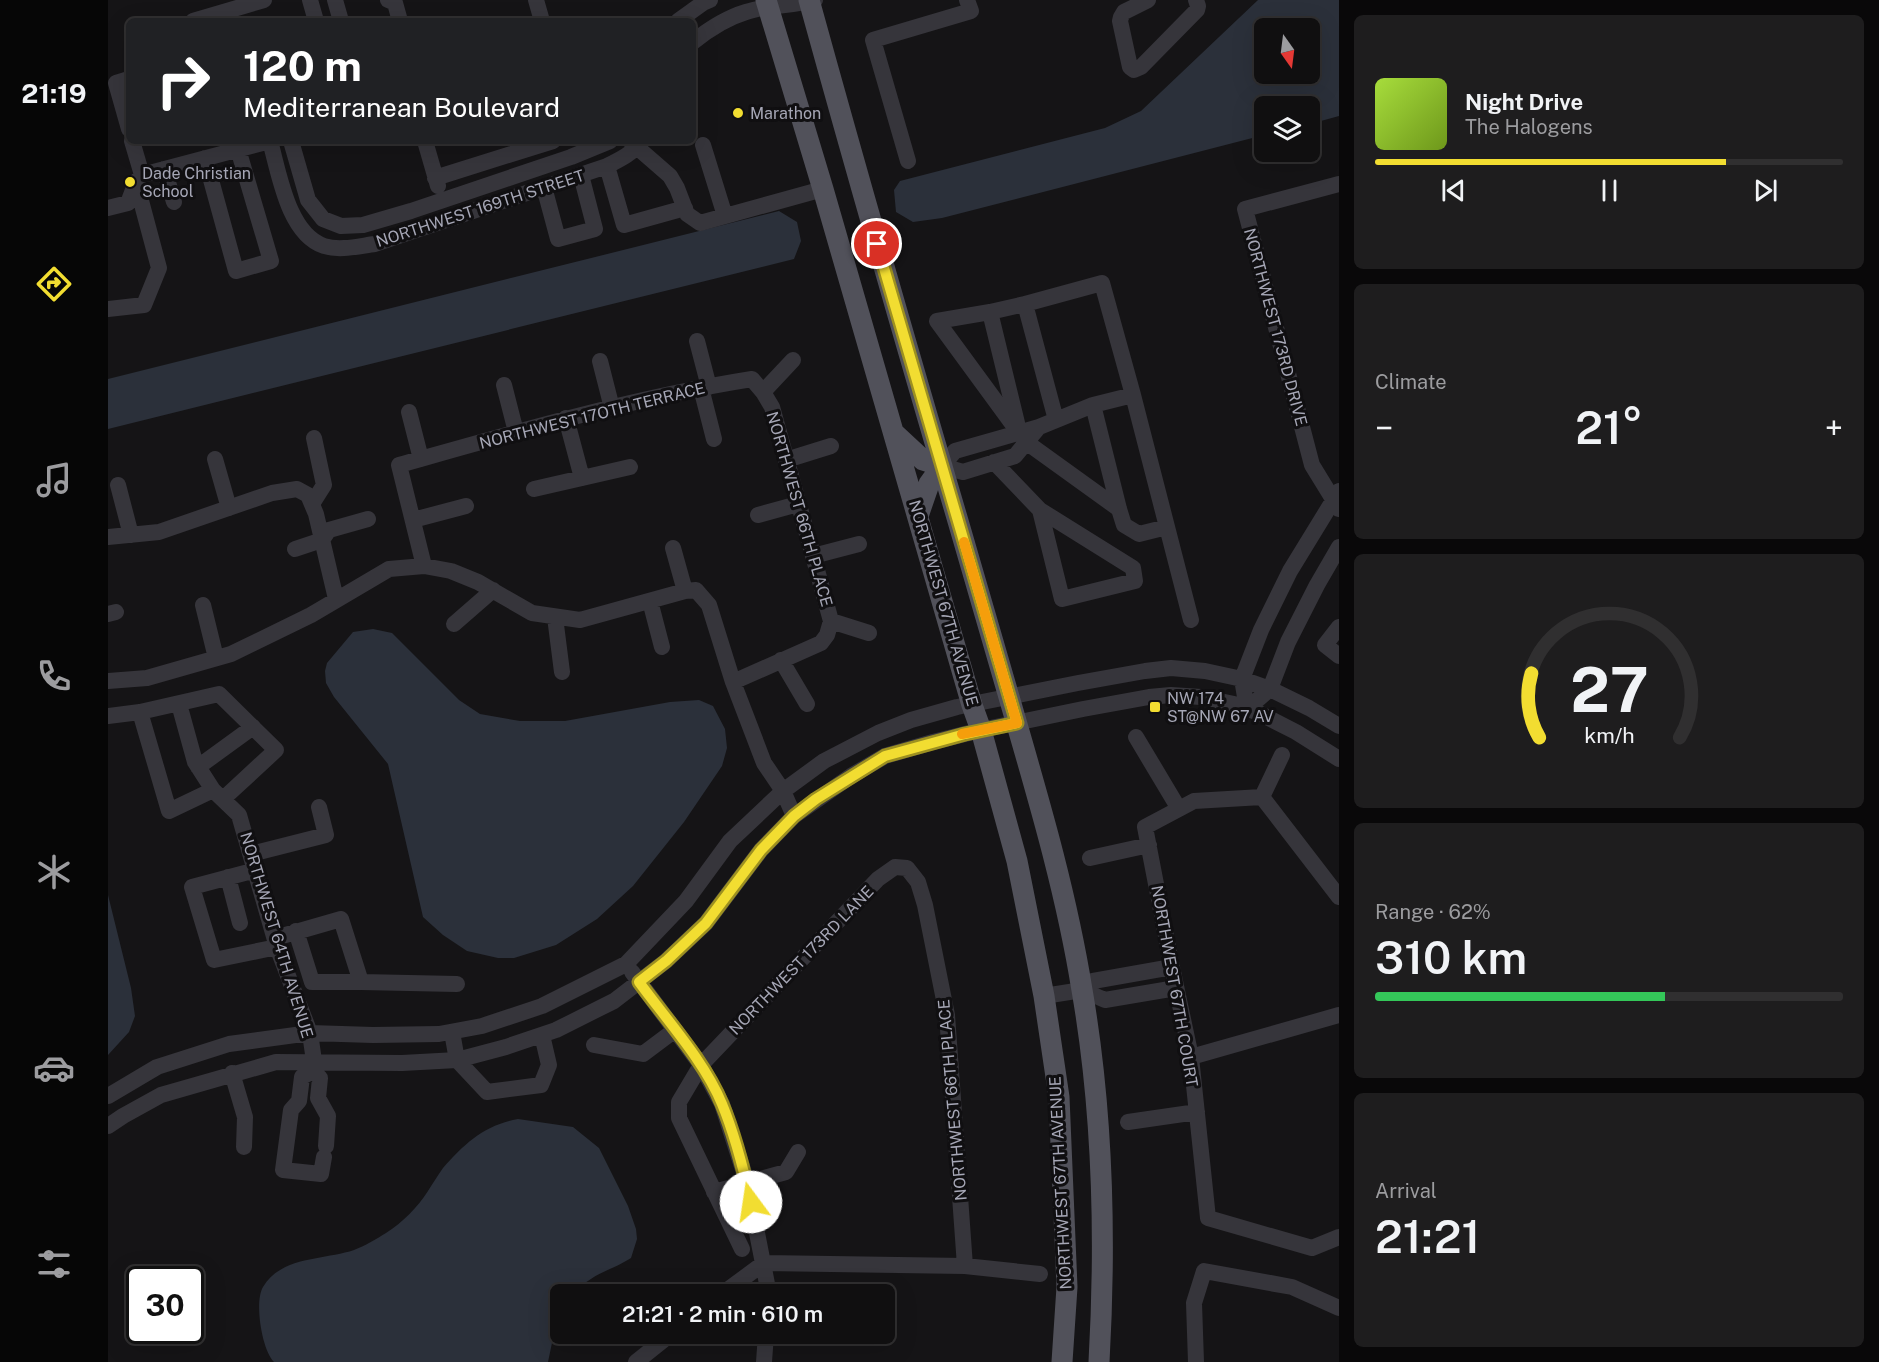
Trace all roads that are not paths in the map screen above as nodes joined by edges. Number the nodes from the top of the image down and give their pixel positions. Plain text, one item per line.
1 (264, 0) edge
2 (310, 0) edge
3 (335, 0) edge
4 (388, 0) edge
5 (536, 0) edge
6 (710, 0) edge
7 (811, 0) edge
8 (967, 0) edge
9 (1148, 0) edge
10 (1196, 0) edge
11 (767, 4) edge
12 (203, 18) edge
13 (315, 18) edge
14 (339, 18) edge
15 (399, 18) edge
16 (541, 18) edge
17 (682, 18) edge
18 (696, 40) edge
19 (126, 80) edge
20 (126, 118) edge
21 (133, 144) edge
22 (258, 144) edge
23 (271, 144) edge
24 (292, 144) edge
25 (426, 144) edge
26 (544, 144) edge
27 (595, 144) edge
28 (635, 144) edge
29 (637, 144) edge
30 (703, 145) dead end
31 (580, 147) edge
32 (238, 149) junction
33 (205, 158) junction
34 (908, 161) dead end
35 (607, 166) junction
36 (164, 169) junction
37 (584, 174) junction
38 (435, 178) junction
39 (139, 179) junction
40 (1339, 184) edge
41 (544, 187) junction
42 (823, 189) junction
43 (442, 200) junction
44 (174, 202) dead end
45 (108, 208) edge
46 (685, 208) junction
47 (725, 216) junction
48 (449, 219) junction
49 (1025, 304) junction
50 (108, 309) edge
51 (990, 312) junction
52 (697, 341) dead end
53 (793, 360) dead end
54 (600, 361) dead end
55 (752, 379) joint
56 (504, 385) dead end
57 (705, 387) junction
58 (763, 392) junction
59 (1133, 394) junction
60 (1093, 405) junction
61 (612, 408) junction
62 (409, 412) dead end
63 (566, 418) junction
64 (1056, 420) junction
65 (516, 432) junction
66 (894, 434) junction
67 (314, 438) dead end
68 (1023, 438) junction
69 (714, 439) dead end
70 (831, 446) dead end
71 (215, 459) dead end
72 (421, 459) junction
73 (786, 460) junction
74 (994, 462) junction
75 (942, 466) junction
76 (630, 467) dead end
77 (582, 478) junction
78 (118, 485) dead end
79 (534, 489) dead end
80 (1337, 500) edge
81 (312, 504) junction
82 (798, 504) junction
83 (466, 506) dead end
84 (229, 508) junction
85 (1119, 508) junction
86 (1040, 510) junction
87 (758, 514) dead end
88 (918, 516) junction
89 (368, 519) dead end
90 (413, 520) junction
91 (1167, 527) junction
92 (131, 535) junction
93 (108, 537) edge
94 (322, 540) junction
95 (859, 544) dead end
96 (1339, 547) edge
97 (673, 548) dead end
98 (295, 549) dead end
99 (813, 556) junction
100 (424, 566) junction
101 (493, 590) junction
102 (686, 591) junction
103 (336, 599) junction
104 (650, 601) junction
105 (203, 605) dead end
106 (555, 616) junction
107 (1191, 620) dead end
108 (831, 621) junction
109 (454, 624) dead end
110 (1339, 627) edge
111 (869, 633) dead end
112 (662, 647) dead end
113 (1339, 656) edge
114 (216, 658) junction
115 (781, 660) junction
116 (562, 672) dead end
117 (1242, 679) junction
118 (108, 681) edge
119 (734, 682) junction
120 (1270, 689) junction
121 (1009, 697) junction
122 (179, 704) junction
123 (807, 704) dead end
124 (972, 705) junction
125 (1247, 709) junction
126 (141, 712) junction
127 (108, 716) edge
128 (1017, 723) junction
129 (1339, 726) edge
130 (253, 727) junction
131 (889, 729) junction
132 (981, 730) junction
133 (1136, 737) dead end
134 (897, 753) junction
135 (1282, 755) dead end
136 (1339, 759) edge
137 (198, 767) junction
138 (783, 791) junction
139 (218, 795) junction
140 (1262, 797) junction
141 (319, 807) dead end
142 (1179, 809) junction
143 (794, 816) junction
144 (1149, 845) junction
145 (1090, 858) dead end
146 (254, 862) junction
147 (907, 868) joint
148 (228, 877) junction
149 (1339, 897) edge
150 (240, 923) dead end
151 (297, 932) junction
152 (276, 942) junction
153 (626, 964) junction
154 (1172, 967) junction
155 (361, 982) junction
156 (639, 982) junction
157 (458, 984) dead end
158 (1176, 987) junction
159 (1082, 990) junction
160 (1044, 996) junction
161 (1339, 1015) edge
162 (675, 1030) junction
163 (452, 1032) junction
164 (310, 1033) junction
165 (542, 1035) junction
166 (594, 1045) dead end
167 (1191, 1057) junction
168 (457, 1060) junction
169 (701, 1065) junction
170 (313, 1066) junction
171 (232, 1073) junction
172 (108, 1096) edge
173 (300, 1096) junction
174 (318, 1098) junction
175 (1197, 1112) junction
176 (1128, 1122) dead end
177 (108, 1126) edge
178 (244, 1147) dead end
179 (798, 1152) dead end
180 (747, 1182) junction
181 (714, 1192) junction
182 (1339, 1237) edge
183 (742, 1249) dead end
184 (764, 1263) junction
185 (965, 1266) junction
186 (1040, 1274) dead end
187 (736, 1284) edge
188 (767, 1284) edge
189 (1339, 1308) edge
190 (657, 1344) edge
191 (765, 1344) edge
192 (636, 1362) edge
193 (764, 1362) edge
194 (1062, 1362) edge
195 (1099, 1362) edge
196 (1196, 1362) edge

1 - 12 street
2 - 13 street
3 - 14 street
4 - 15 street
5 - 16 street
6 - 17 street
7 - 11 street
7 - 75 main road
8 - 34 street
9 - 10 street
11 - 18 street
11 - 42 main road, NORTHWEST 67TH AVENUE
19 - 20 street
21 - 39 street
22 - 32 street
23 - 48 street, NORTHWEST 169TH STREET
24 - 43 street, NORTHWEST 169TH STREET
25 - 38 street
26 - 38 street
27 - 31 street, NORTHWEST 169TH STREET
28 - 35 street, NORTHWEST 169TH STREET
29 - 46 street
30 - 47 street
31 - 37 street
31 - 43 street, NORTHWEST 169TH STREET
32 - 33 street
32 - 33 street
33 - 36 street
35 - 37 street, NORTHWEST 169TH STREET
35 - 46 street
36 - 39 street
36 - 44 street
37 - 41 street, NORTHWEST 169TH STREET
37 - 41 street
38 - 43 street
39 - 45 street
39 - 50 street
40 - 80 street, NORTHWEST 173RD DRIVE
41 - 48 street, NORTHWEST 169TH STREET
42 - 47 street
42 - 66 main road, NORTHWEST 67TH AVENUE
43 - 48 street
46 - 47 street
49 - 51 street
49 - 59 street
49 - 64 street
51 - 68 street
51 - 68 street
52 - 57 street
53 - 58 street
54 - 61 street
55 - 57 street, NORTHWEST 17OTH TERRACE
55 - 58 street, NORTHWEST 66TH PLACE
56 - 65 street
57 - 61 street, NORTHWEST 17OTH TERRACE
57 - 69 street
58 - 73 street, NORTHWEST 66TH PLACE
59 - 60 street
59 - 91 street
60 - 64 street
60 - 85 street
61 - 63 street, NORTHWEST 17OTH TERRACE
62 - 72 street
63 - 65 street, NORTHWEST 17OTH TERRACE
63 - 77 street
64 - 68 street
65 - 72 street, NORTHWEST 17OTH TERRACE
66 - 75 main road
66 - 88 main road, NORTHWEST 67TH AVENUE
67 - 81 street
68 - 74 street
68 - 75 street
68 - 85 street
70 - 73 street
71 - 84 street
72 - 90 street, NORTHWEST 17OTH TERRACE
73 - 82 street, NORTHWEST 66TH PLACE
74 - 75 street
74 - 86 street
75 - 88 main road
75 - 121 main road
76 - 77 street
77 - 79 street
78 - 92 street
80 - 117 street, NORTHWEST 173RD DRIVE
81 - 84 street
81 - 94 street
82 - 87 street
82 - 99 street, NORTHWEST 66TH PLACE
83 - 90 street
84 - 92 street
85 - 91 street
86 - 86 street
88 - 124 main road, NORTHWEST 67TH AVENUE
89 - 94 street
90 - 100 street
91 - 107 street
92 - 93 street
94 - 98 street
94 - 103 street
95 - 99 street
96 - 120 street
97 - 102 street
99 - 108 street, NORTHWEST 66TH PLACE
100 - 101 street
100 - 103 street
101 - 106 street
101 - 109 street
102 - 104 street
102 - 119 street
103 - 114 street
104 - 106 street
104 - 112 street
105 - 114 street
106 - 116 street
108 - 111 street
108 - 115 street, NORTHWEST 66TH PLACE
110 - 113 street
114 - 118 street
115 - 119 street
115 - 123 street
117 - 120 street
117 - 121 street
117 - 125 street
119 - 138 street
120 - 125 street
120 - 129 street
121 - 124 street
121 - 128 main road
122 - 126 street
122 - 130 street
122 - 137 street, NORTHWEST 64TH AVENUE
124 - 131 street
124 - 132 main road, NORTHWEST 67TH AVENUE
125 - 128 street
125 - 136 street
126 - 127 street
126 - 139 street
128 - 132 street
128 - 159 main road
130 - 137 street
130 - 139 street
131 - 134 street
131 - 138 street
132 - 134 street
132 - 160 main road, NORTHWEST 67TH AVENUE
133 - 142 street
134 - 143 street
135 - 140 street
137 - 139 street, NORTHWEST 64TH AVENUE
138 - 143 street
138 - 153 street
139 - 146 street, NORTHWEST 64TH AVENUE
140 - 142 street
140 - 149 street
141 - 146 street
142 - 144 street, NORTHWEST 67TH COURT
143 - 156 street
144 - 145 street
144 - 154 street, NORTHWEST 67TH COURT
146 - 148 street
146 - 152 street, NORTHWEST 64TH AVENUE
147 - 169 street, NORTHWEST 173RD LANE
147 - 185 street, NORTHWEST 66TH PLACE
148 - 150 street
148 - 152 street
151 - 152 street
151 - 155 street
151 - 155 street
152 - 164 street, NORTHWEST 64TH AVENUE
153 - 156 street
153 - 163 street
154 - 158 street, NORTHWEST 67TH COURT
154 - 159 street
155 - 157 street
156 - 162 street
156 - 165 street
158 - 159 street
158 - 167 street, NORTHWEST 67TH COURT
159 - 160 street
159 - 195 main road
160 - 194 main road, NORTHWEST 67TH AVENUE
161 - 167 street
162 - 166 street
162 - 169 street
163 - 164 street
163 - 168 street
164 - 170 street, NORTHWEST 64TH AVENUE
164 - 172 street
165 - 168 street
165 - 168 street
167 - 175 street, NORTHWEST 67TH COURT
168 - 170 street
169 - 180 street
169 - 181 street, NORTHWEST 173RD LANE
170 - 171 street
170 - 173 street
170 - 174 street, NORTHWEST 64TH AVENUE
171 - 177 street
171 - 178 street
173 - 174 street
173 - 174 street
175 - 176 street
175 - 182 street, NORTHWEST 67TH COURT
179 - 180 street
180 - 181 street
180 - 184 street
181 - 183 street, NORTHWEST 173RD LANE
184 - 185 street
184 - 187 street
184 - 188 street
185 - 186 street
189 - 196 street
190 - 192 street
191 - 193 street

